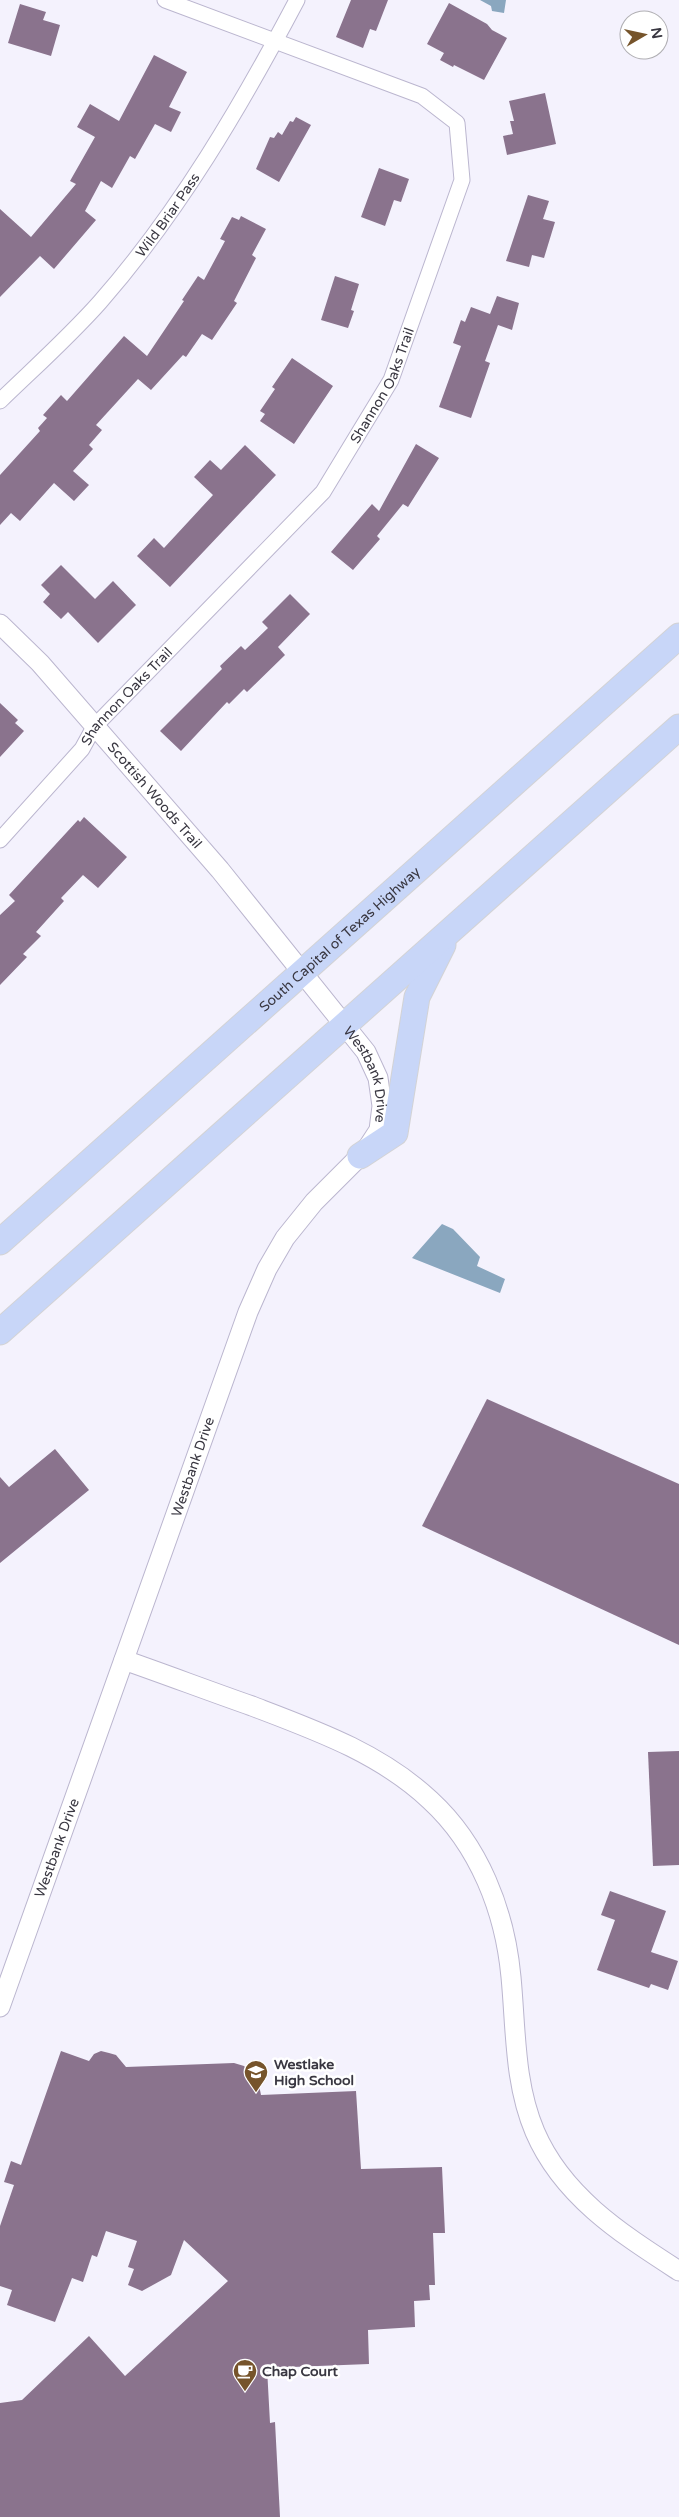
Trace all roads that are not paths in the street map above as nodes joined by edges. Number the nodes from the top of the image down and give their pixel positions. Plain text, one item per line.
1 (165, 0) edge
2 (296, 0) edge
3 (275, 41) junction
4 (0, 402) edge
5 (0, 624) edge
6 (679, 636) edge
7 (94, 727) junction
8 (679, 727) edge
9 (0, 840) edge
10 (450, 931) junction
11 (302, 973) junction
12 (345, 1026) junction
13 (360, 1156) junction
14 (0, 1242) edge
15 (0, 1332) edge
16 (124, 1660) junction
17 (0, 2007) edge
18 (679, 2271) edge

1 - 3 street, Shannon Oaks Trail
2 - 3 street, Wild Briar Pass
3 - 4 street, Wild Briar Pass
3 - 7 street, Shannon Oaks Trail
5 - 7 street, Scottish Woods Trail
6 - 11 highway, South Capital of Texas Highway
7 - 9 street, Shannon Oaks Trail
7 - 11 street, Scottish Woods Trail
8 - 10 highway
10 - 12 highway
10 - 13 highway
11 - 12 street, Westbank Drive
11 - 14 highway, South Capital of Texas Highway
12 - 13 street, Westbank Drive
12 - 15 highway
13 - 16 street, Westbank Drive
16 - 17 street, Westbank Drive
16 - 18 street

